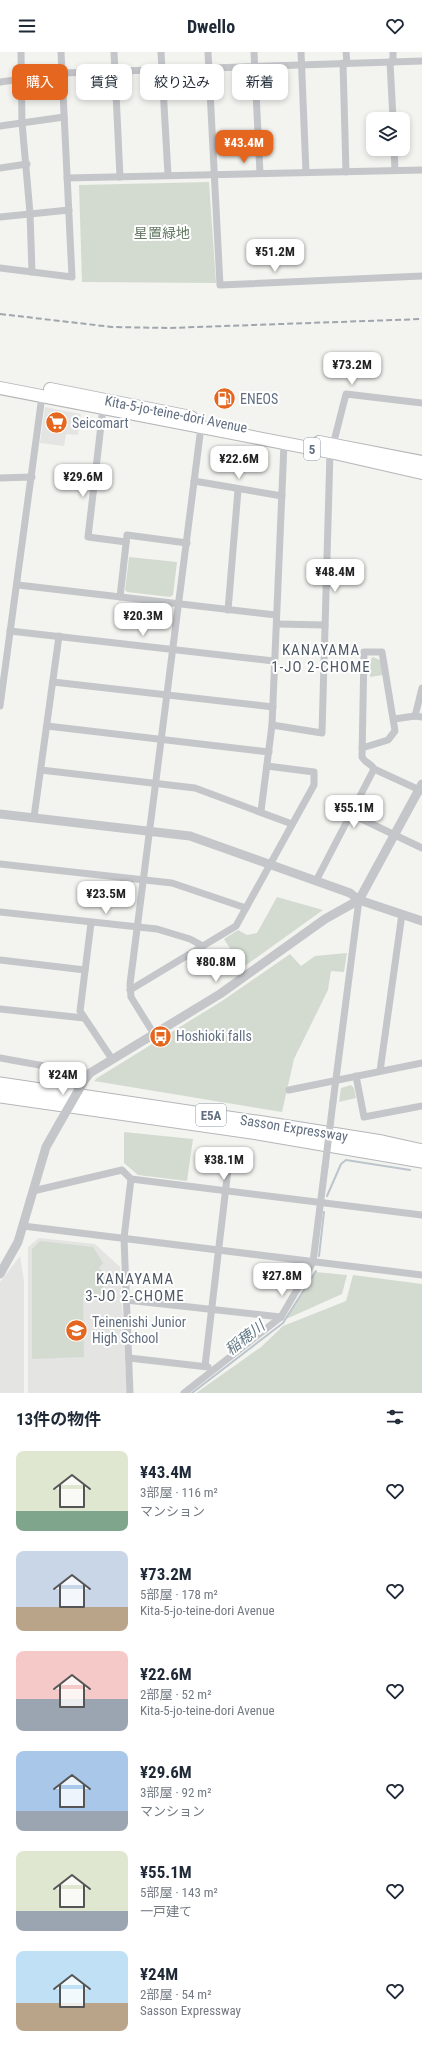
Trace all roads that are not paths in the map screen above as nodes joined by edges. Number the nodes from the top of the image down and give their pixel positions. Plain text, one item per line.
1 (21, 52) edge
2 (61, 52) edge
3 (114, 52) edge
4 (161, 52) edge
5 (208, 52) edge
6 (254, 52) edge
7 (300, 52) edge
8 (346, 52) edge
9 (393, 52) edge
10 (422, 61) edge
11 (392, 62) junction
12 (345, 63) junction
13 (21, 64) edge
14 (62, 64) edge
15 (115, 64) edge
16 (162, 64) edge
17 (209, 64) edge
18 (255, 64) edge
19 (288, 65) edge
20 (301, 65) junction
21 (12, 80) edge
22 (0, 82) edge
23 (22, 100) edge
24 (63, 100) edge
25 (116, 100) edge
26 (164, 100) edge
27 (211, 100) edge
28 (257, 100) edge
29 (393, 112) edge
30 (64, 117) junction
31 (22, 123) junction
32 (0, 126) edge
33 (394, 156) edge
34 (27, 164) junction
35 (0, 168) edge
36 (395, 170) junction
37 (422, 170) edge
38 (306, 172) junction
39 (346, 172) junction
40 (260, 173) junction
41 (214, 174) junction
42 (168, 175) junction
43 (120, 176) junction
44 (67, 178) junction
45 (69, 210) junction
46 (30, 213) junction
47 (0, 217) edge
48 (0, 268) edge
49 (32, 272) junction
50 (422, 276) edge
51 (0, 380) edge
52 (0, 388) edge
53 (42, 396) junction
54 (422, 403) edge
55 (103, 408) junction
56 (201, 427) junction
57 (284, 444) junction
58 (331, 449) junction
59 (422, 462) edge
60 (422, 473) edge
61 (32, 477) junction
62 (0, 478) edge
63 (194, 481) junction
64 (238, 490) junction
65 (282, 496) junction
66 (126, 542) junction
67 (187, 543) junction
68 (18, 584) junction
69 (120, 597) junction
70 (178, 604) junction
71 (228, 610) junction
72 (276, 615) junction
73 (277, 624) junction
74 (325, 625) junction
75 (10, 630) junction
76 (58, 636) junction
77 (172, 649) junction
78 (274, 661) junction
79 (53, 682) junction
80 (2, 683) edge
81 (422, 688) edge
82 (166, 695) junction
83 (0, 706) edge
84 (273, 707) junction
85 (418, 716) edge
86 (394, 718) junction
87 (272, 725) junction
88 (47, 726) junction
89 (161, 740) junction
90 (362, 748) junction
91 (269, 752) junction
92 (267, 766) junction
93 (374, 769) junction
94 (41, 770) junction
95 (155, 784) junction
96 (421, 789) edge
97 (261, 811) junction
98 (0, 814) edge
99 (350, 814) junction
100 (34, 817) junction
101 (292, 824) junction
102 (149, 830) junction
103 (395, 836) junction
104 (422, 848) edge
105 (0, 864) edge
106 (270, 865) junction
107 (143, 880) junction
108 (316, 881) junction
109 (359, 900) junction
110 (246, 908) junction
111 (0, 912) edge
112 (402, 914) junction
113 (422, 921) edge
114 (90, 923) junction
115 (137, 928) junction
116 (203, 946) junction
117 (0, 960) edge
118 (85, 970) junction
119 (130, 990) junction
120 (0, 1009) edge
121 (84, 1018) junction
122 (154, 1034) junction
123 (0, 1058) edge
124 (112, 1059) junction
125 (422, 1063) edge
126 (380, 1071) junction
127 (87, 1076) junction
128 (356, 1076) junction
129 (336, 1080) junction
130 (0, 1084) edge
131 (289, 1090) dead end
132 (0, 1096) edge
133 (422, 1106) edge
134 (422, 1151) edge
135 (229, 1160) dead end
136 (422, 1161) edge
137 (131, 1179) junction
138 (33, 1191) junction
139 (226, 1191) junction
140 (321, 1202) junction
141 (422, 1215) edge
142 (23, 1226) junction
143 (124, 1238) junction
144 (218, 1250) junction
145 (313, 1262) junction
146 (0, 1274) edge
147 (422, 1275) edge
148 (126, 1300) junction
149 (211, 1309) junction
150 (281, 1317) junction
151 (129, 1358) junction
152 (205, 1366) junction
153 (214, 1370) junction
154 (130, 1393) edge
155 (184, 1393) edge

1 - 13 street
2 - 14 street
3 - 15 street
4 - 16 street
5 - 17 street
6 - 18 street
7 - 20 street
8 - 12 street
9 - 11 street
10 - 11 street
11 - 12 street
11 - 29 street
12 - 20 street
12 - 39 street
19 - 20 street
20 - 38 street
21 - 22 street
23 - 31 street
24 - 30 street
25 - 43 street
26 - 42 street
27 - 41 street
28 - 40 street
30 - 31 street
30 - 44 street
31 - 32 street
31 - 34 street
33 - 36 street
34 - 35 street
34 - 46 street
36 - 37 street
36 - 39 street
38 - 39 street
38 - 40 street
40 - 41 street
41 - 42 street
41 - 50 street
42 - 43 street
43 - 44 street
44 - 45 street
45 - 46 street
45 - 49 street
46 - 47 street
46 - 49 street
48 - 49 street
51 - 58 highway, Kita-5-jo-teine-dori Avenue / 5
52 - 53 highway, Kita-5-jo-teine-dori Avenue / 5
53 - 55 highway, Kita-5-jo-teine-dori Avenue / 5
53 - 61 street
54 - 58 street
55 - 56 highway, Kita-5-jo-teine-dori Avenue / 5
55 - 66 street
56 - 57 highway, Kita-5-jo-teine-dori Avenue / 5
56 - 63 street
57 - 58 highway, Kita-5-jo-teine-dori Avenue / 5
57 - 65 street
58 - 59 highway, Kita-5-jo-teine-dori Avenue / 5
58 - 60 highway, Kita-5-jo-teine-dori Avenue / 5
58 - 74 street
61 - 62 street
61 - 68 street
63 - 64 street
63 - 67 street
64 - 65 street
64 - 71 street
65 - 72 street
66 - 67 street
66 - 69 street
67 - 70 street
68 - 69 street
68 - 75 street
69 - 70 street
70 - 71 street
70 - 77 street
71 - 72 street
72 - 73 street
73 - 74 street
73 - 78 street
74 - 87 street
75 - 76 street
75 - 80 street
76 - 77 street
76 - 79 street
77 - 78 street
77 - 82 street
78 - 84 street
79 - 82 street
79 - 88 street
80 - 83 street
81 - 85 street
82 - 84 street
82 - 89 street
84 - 87 street
85 - 86 street
86 - 90 street
86 - 90 street
87 - 91 street
88 - 89 street
88 - 94 street
89 - 91 street
89 - 95 street
90 - 93 street
91 - 92 street
92 - 97 street
92 - 101 street
93 - 96 street
93 - 99 street
94 - 95 street
94 - 100 street
95 - 97 street
95 - 102 street
96 - 103 street
97 - 101 street
98 - 100 street
99 - 103 street
99 - 108 street
100 - 102 street
101 - 106 street
102 - 106 street
102 - 107 street
103 - 104 street
103 - 109 street
105 - 107 street
106 - 108 street
106 - 110 street
107 - 110 street
107 - 115 street
108 - 109 street
109 - 112 street
109 - 122 street
109 - 129 street
110 - 116 street
111 - 114 street
112 - 113 street
112 - 126 street
114 - 115 street
114 - 118 street
115 - 116 street
115 - 119 street
116 - 119 street
117 - 118 street
118 - 121 street
119 - 122 street
120 - 121 street
121 - 124 street
122 - 124 street
123 - 127 street
124 - 127 street
125 - 126 street
126 - 128 street
127 - 138 street, bridge
128 - 129 street
128 - 133 street
129 - 131 street
129 - 140 street, bridge
130 - 134 highway, Sasson Expressway / E5A
132 - 136 highway, Sasson Expressway / E5A
135 - 139 street
137 - 138 street
137 - 139 street
137 - 143 street
138 - 142 street
139 - 140 street
139 - 144 street
140 - 141 street
140 - 145 street
142 - 143 street
142 - 146 street
143 - 144 street
143 - 148 street
144 - 145 street
144 - 149 street
145 - 147 street
145 - 150 street
148 - 149 street
148 - 151 street
149 - 150 street
149 - 152 street
150 - 153 street
151 - 152 street
151 - 154 street
152 - 153 street
153 - 155 street

